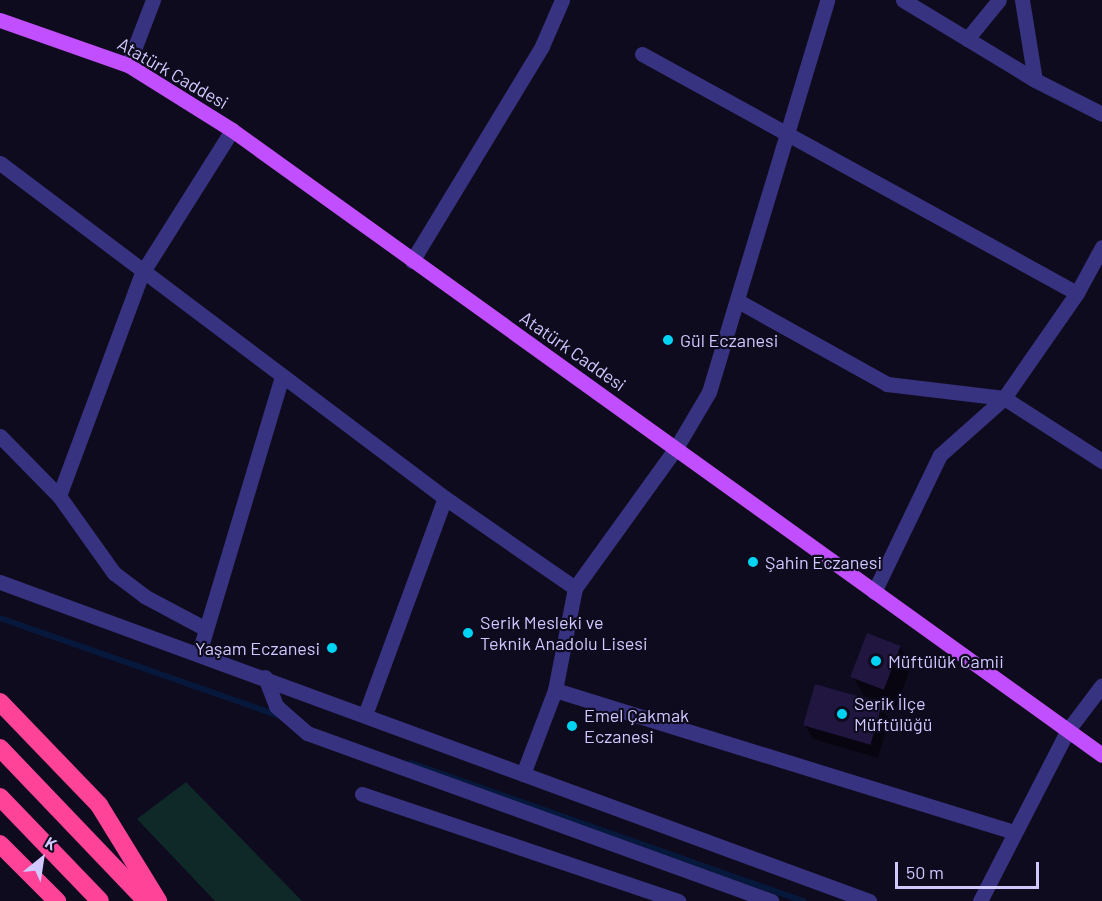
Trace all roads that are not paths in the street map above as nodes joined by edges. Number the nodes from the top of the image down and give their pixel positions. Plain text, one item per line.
1 (153, 0) edge
2 (562, 0) edge
3 (827, 0) edge
4 (903, 0) edge
5 (999, 0) edge
6 (1022, 0) edge
7 (0, 20) edge
8 (967, 39) junction
9 (642, 54) dead end
10 (128, 65) junction
11 (1035, 80) junction
12 (1102, 114) edge
13 (232, 130) junction
14 (787, 135) junction
15 (1, 167) edge
16 (1102, 247) edge
17 (412, 261) junction
18 (142, 273) junction
19 (1077, 293) junction
20 (738, 301) junction
21 (282, 376) junction
22 (1004, 398) junction
23 (0, 436) edge
24 (676, 448) junction
25 (1102, 461) edge
26 (59, 496) junction
27 (445, 498) junction
28 (0, 582) edge
29 (575, 588) junction
30 (874, 592) junction
31 (206, 628) junction
32 (199, 653) junction
33 (265, 677) junction
34 (1102, 685) edge
35 (555, 690) junction
36 (0, 702) edge
37 (365, 715) junction
38 (1068, 730) junction
39 (0, 748) edge
40 (1102, 755) edge
41 (522, 774) junction
42 (362, 794) dead end
43 (0, 796) edge
44 (1013, 832) junction
45 (0, 844) edge
46 (57, 901) edge
47 (100, 901) edge
48 (146, 901) edge
49 (158, 901) edge
50 (678, 901) edge
51 (772, 901) edge
52 (869, 901) edge
53 (980, 901) edge

1 - 10 street
2 - 17 street
3 - 14 street
4 - 8 street
5 - 8 street
6 - 11 street
7 - 10 main road, Atatürk Caddesi
8 - 11 street
9 - 14 street
10 - 13 main road, Atatürk Caddesi
11 - 12 street
13 - 17 main road, Atatürk Caddesi
13 - 18 street
14 - 19 street
14 - 20 street
15 - 18 street
16 - 19 street
17 - 24 main road, Atatürk Caddesi
18 - 21 street
18 - 26 street
19 - 22 street
20 - 22 street
20 - 24 street
21 - 27 street
21 - 31 street
22 - 25 street
22 - 30 street
23 - 26 street
24 - 29 street
24 - 30 main road, Atatürk Caddesi
26 - 31 street
27 - 29 street
27 - 37 street
28 - 32 street
29 - 35 street
30 - 38 main road, Atatürk Caddesi
31 - 32 street
32 - 33 street
33 - 37 street
33 - 51 street
34 - 38 street
35 - 41 street
35 - 44 street
36 - 49 highway
37 - 41 street
38 - 40 main road, Atatürk Caddesi
38 - 44 street
39 - 48 highway
41 - 52 street
42 - 50 street
43 - 47 highway
44 - 53 street
45 - 46 highway

